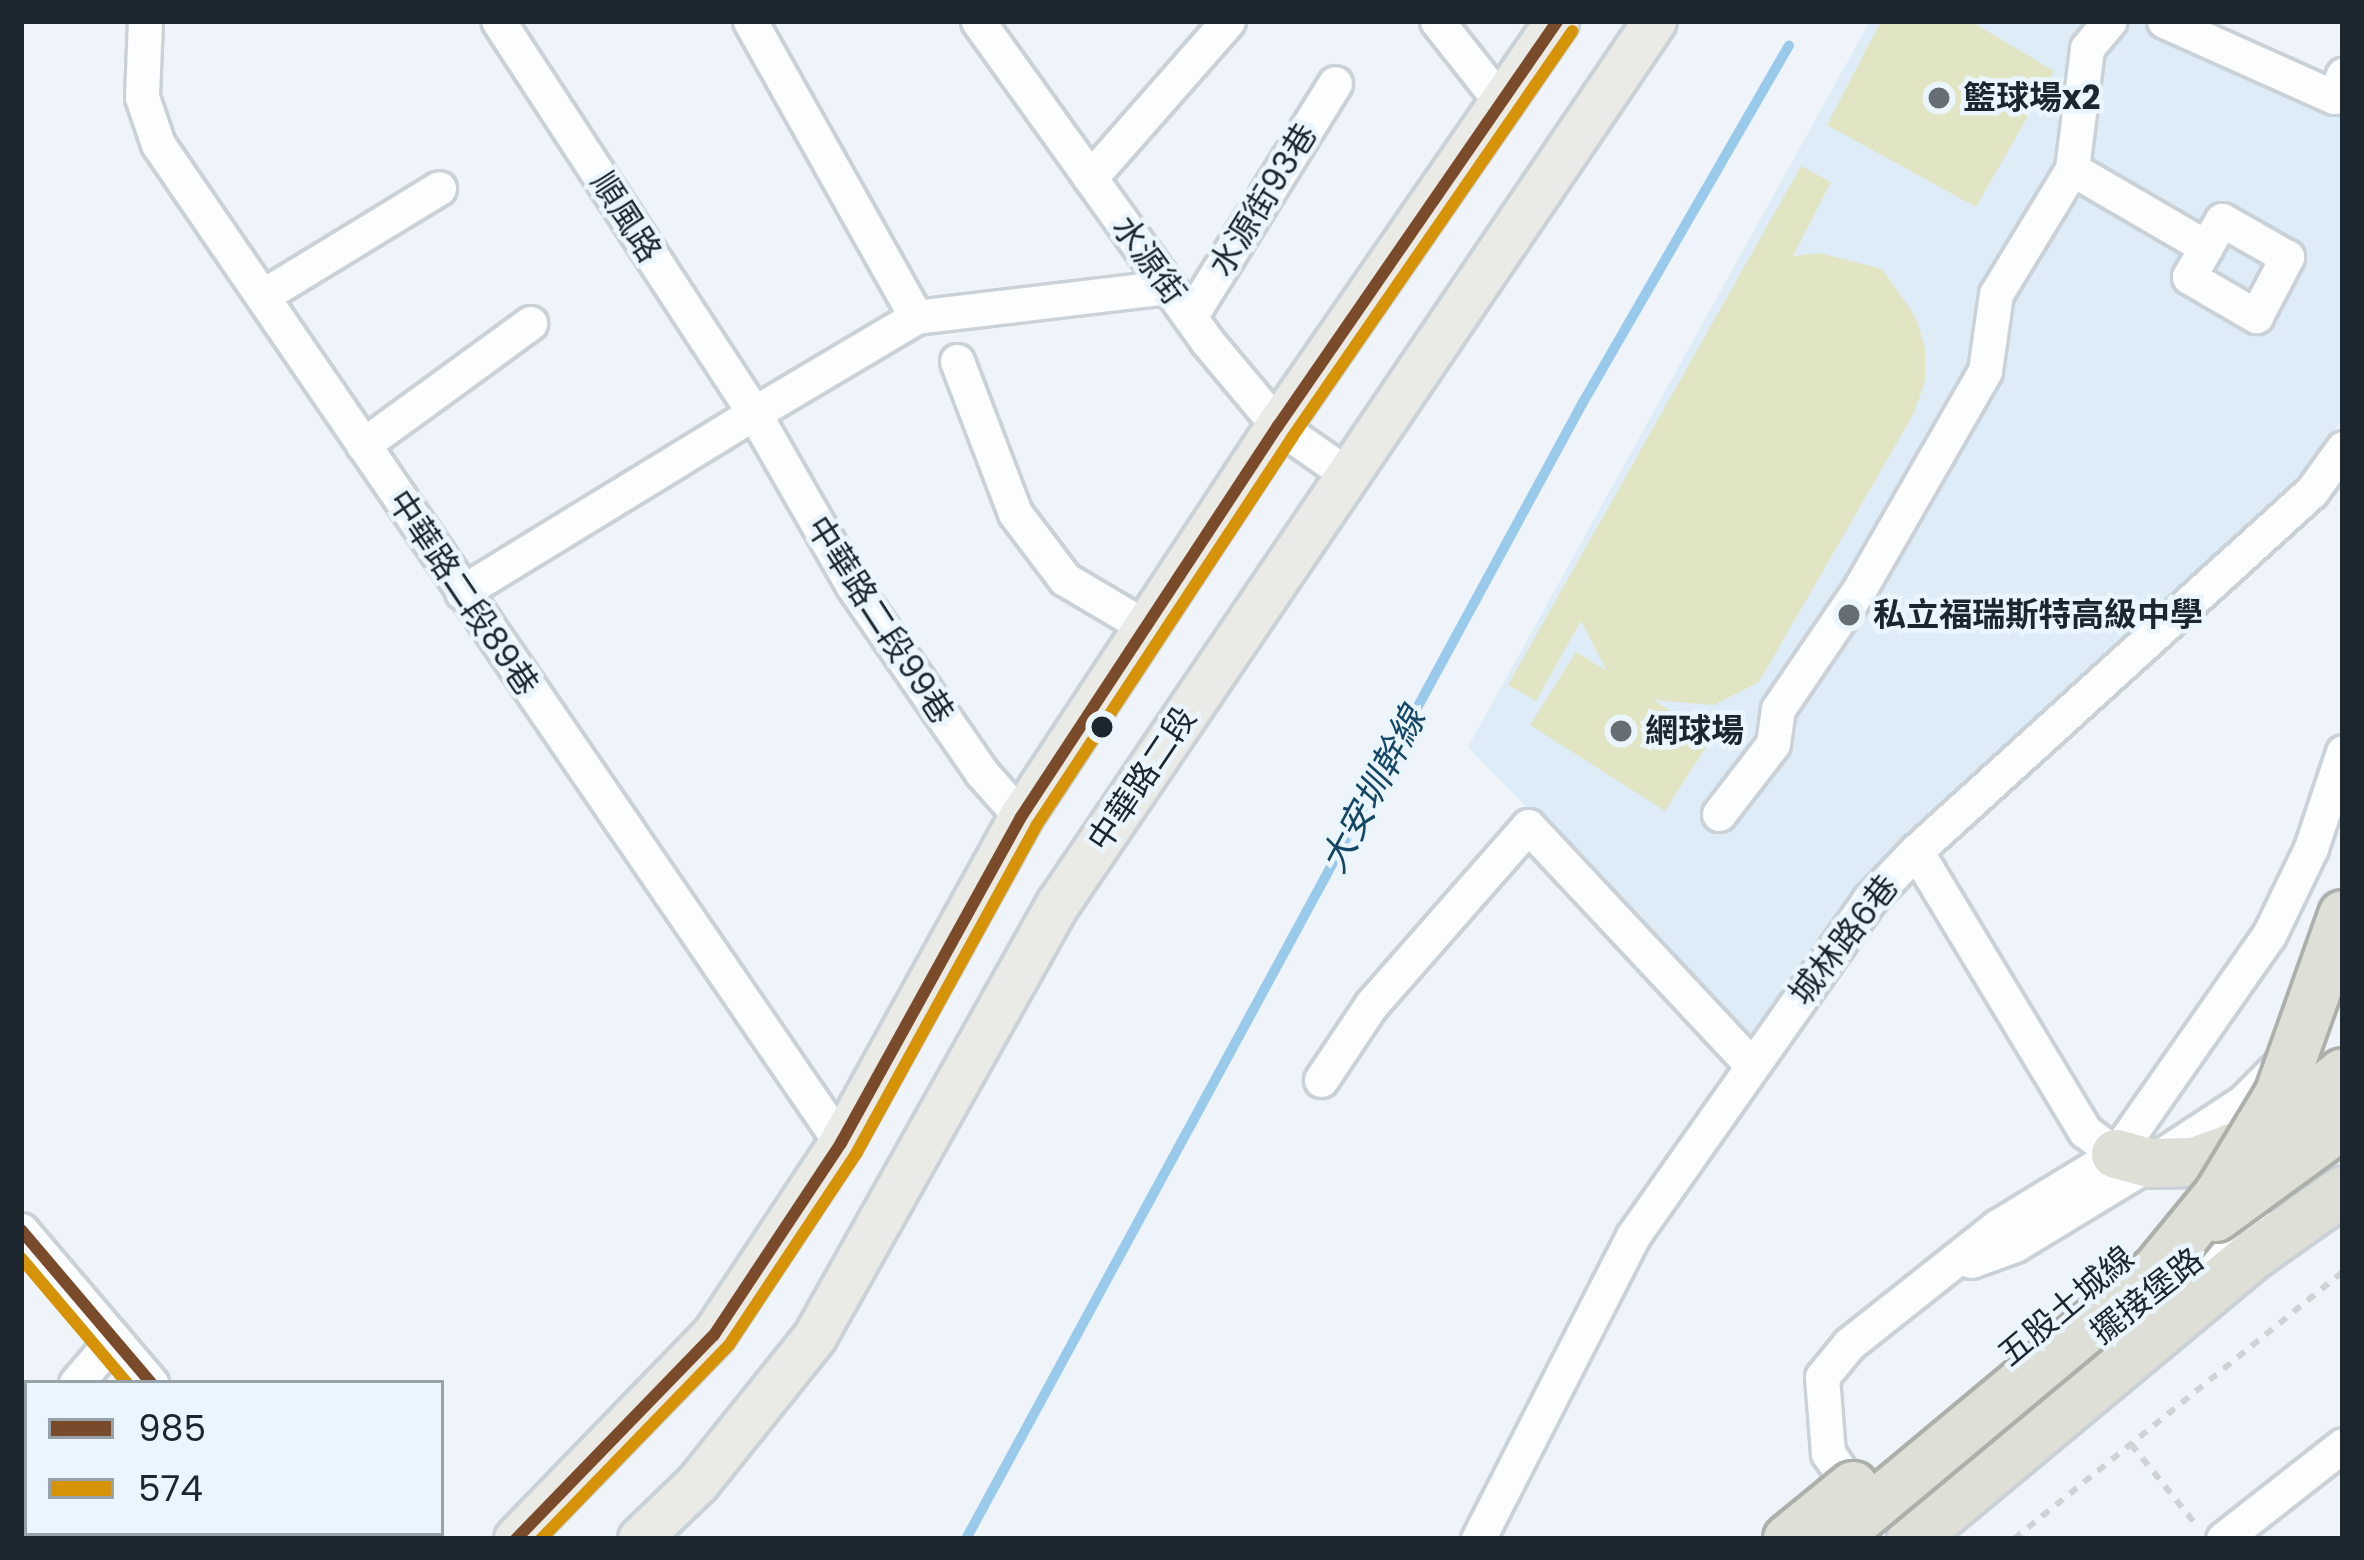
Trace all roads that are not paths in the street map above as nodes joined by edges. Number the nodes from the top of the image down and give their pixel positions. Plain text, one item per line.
1 (146, 21) edge
2 (498, 21) edge
3 (751, 21) edge
4 (978, 21) edge
5 (1437, 21) edge
6 (1557, 21) edge
7 (1655, 21) edge
8 (2110, 21) edge
9 (2164, 21) edge
10 (1220, 24) edge
11 (2343, 75) edge
12 (1336, 83) dead end
13 (1501, 101) junction
14 (2072, 169) junction
15 (1090, 178) junction
16 (439, 188) dead end
17 (2206, 247) dead end
18 (1169, 287) junction
19 (264, 295) junction
20 (916, 317) junction
21 (1190, 317) junction
22 (530, 323) dead end
23 (958, 361) dead end
24 (754, 413) junction
25 (1278, 426) junction
26 (363, 445) junction
27 (2343, 448) edge
28 (1347, 474) junction
29 (462, 592) junction
30 (1146, 627) junction
31 (2343, 752) edge
32 (1719, 814) dead end
33 (1021, 817) junction
34 (1916, 851) junction
35 (2343, 915) edge
36 (2343, 987) edge
37 (2343, 1061) edge
38 (1750, 1064) junction
39 (2343, 1073) edge
40 (1321, 1080) dead end
41 (2343, 1097) edge
42 (2343, 1124) edge
43 (2343, 1141) edge
44 (841, 1143) junction
45 (2133, 1159) junction
46 (2343, 1191) edge
47 (21, 1230) edge
48 (2156, 1271) junction
49 (114, 1339) junction
50 (79, 1380) edge
51 (148, 1380) edge
52 (2343, 1445) edge
53 (1885, 1460) junction
54 (1847, 1530) edge
55 (516, 1539) edge
56 (640, 1539) edge
57 (1478, 1539) edge
58 (1788, 1539) edge
59 (1912, 1539) edge
60 (2223, 1539) edge

1 - 19 street, 中華路二段89巷
2 - 24 street, 順風路
3 - 20 street
4 - 15 street, 水源街
5 - 13 street
6 - 13 main road
7 - 28 main road, 中華路二段
8 - 14 street
9 - 11 street
10 - 15 street
12 - 21 street, 水源街93巷
13 - 25 main road
14 - 17 street
14 - 32 street
15 - 18 street, 水源街
16 - 19 street
18 - 20 street
18 - 21 street, 水源街
19 - 26 street, 中華路二段89巷
20 - 24 street
21 - 25 street, 水源街
22 - 26 street
23 - 30 street
24 - 29 street
24 - 33 street, 中華路二段99巷
25 - 28 street, 水源街
25 - 30 main road
26 - 29 street, 中華路二段89巷
27 - 34 street, 城林路6巷
28 - 56 main road, 中華路二段
29 - 44 street, 中華路二段89巷
30 - 33 main road
31 - 45 street
33 - 44 main road
34 - 38 street, 城林路6巷
34 - 45 street
35 - 48 highway, bridge
36 - 45 street
37 - 45 highway
38 - 40 street
38 - 57 street, 城林路6巷
39 - 53 highway, 五股土城線, bridge
41 - 48 highway, bridge
42 - 53 highway, bridge
43 - 54 street, 擺接堡路
44 - 55 main road
45 - 54 street
46 - 59 highway
47 - 49 street
48 - 54 highway, bridge
49 - 50 street
49 - 51 street
52 - 60 street
53 - 58 highway, 五股土城線, bridge

